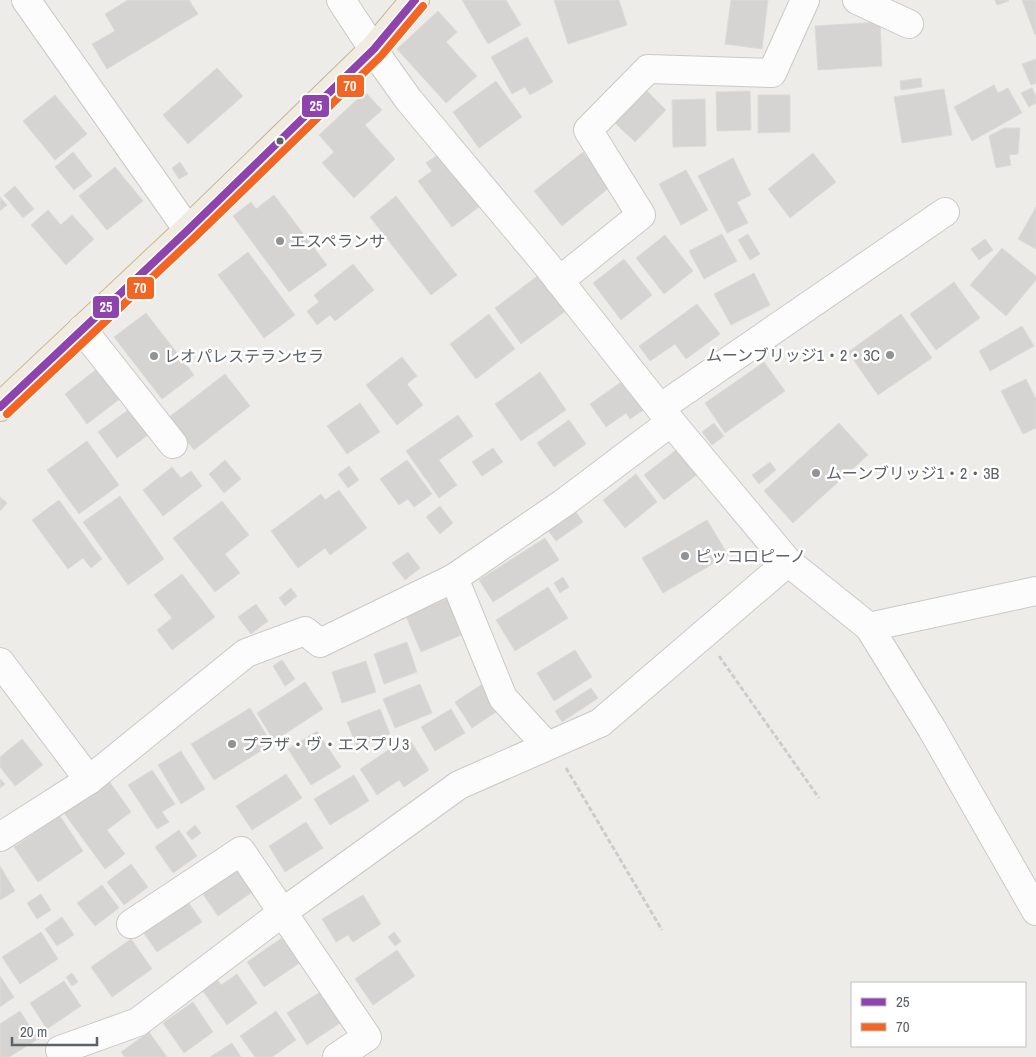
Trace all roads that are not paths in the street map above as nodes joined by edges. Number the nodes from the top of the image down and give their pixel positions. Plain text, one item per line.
1 (26, 0) edge
2 (341, 0) edge
3 (415, 0) edge
4 (805, 0) edge
5 (857, 0) edge
6 (909, 24) dead end
7 (374, 49) junction
8 (946, 212) dead end
9 (188, 230) junction
10 (559, 281) junction
11 (82, 329) junction
12 (0, 407) edge
13 (666, 415) junction
14 (173, 444) dead end
15 (788, 562) junction
16 (454, 578) junction
17 (1036, 591) edge
18 (869, 627) junction
19 (0, 662) edge
20 (555, 755) junction
21 (89, 780) junction
22 (0, 836) edge
23 (1036, 911) edge
24 (283, 912) junction
25 (131, 924) dead end
26 (60, 1050) dead end
27 (337, 1057) edge

1 - 9 street
2 - 7 street
3 - 7 highway
4 - 10 street
5 - 6 street
7 - 9 highway
7 - 10 street
8 - 13 street
9 - 11 highway
10 - 13 street
11 - 12 highway
11 - 14 street
13 - 15 street
13 - 16 street
15 - 18 street
15 - 20 street
16 - 20 street
16 - 21 street
17 - 18 street
18 - 23 street
19 - 21 street
20 - 24 street
21 - 22 street
24 - 25 street
24 - 26 street
24 - 27 street

